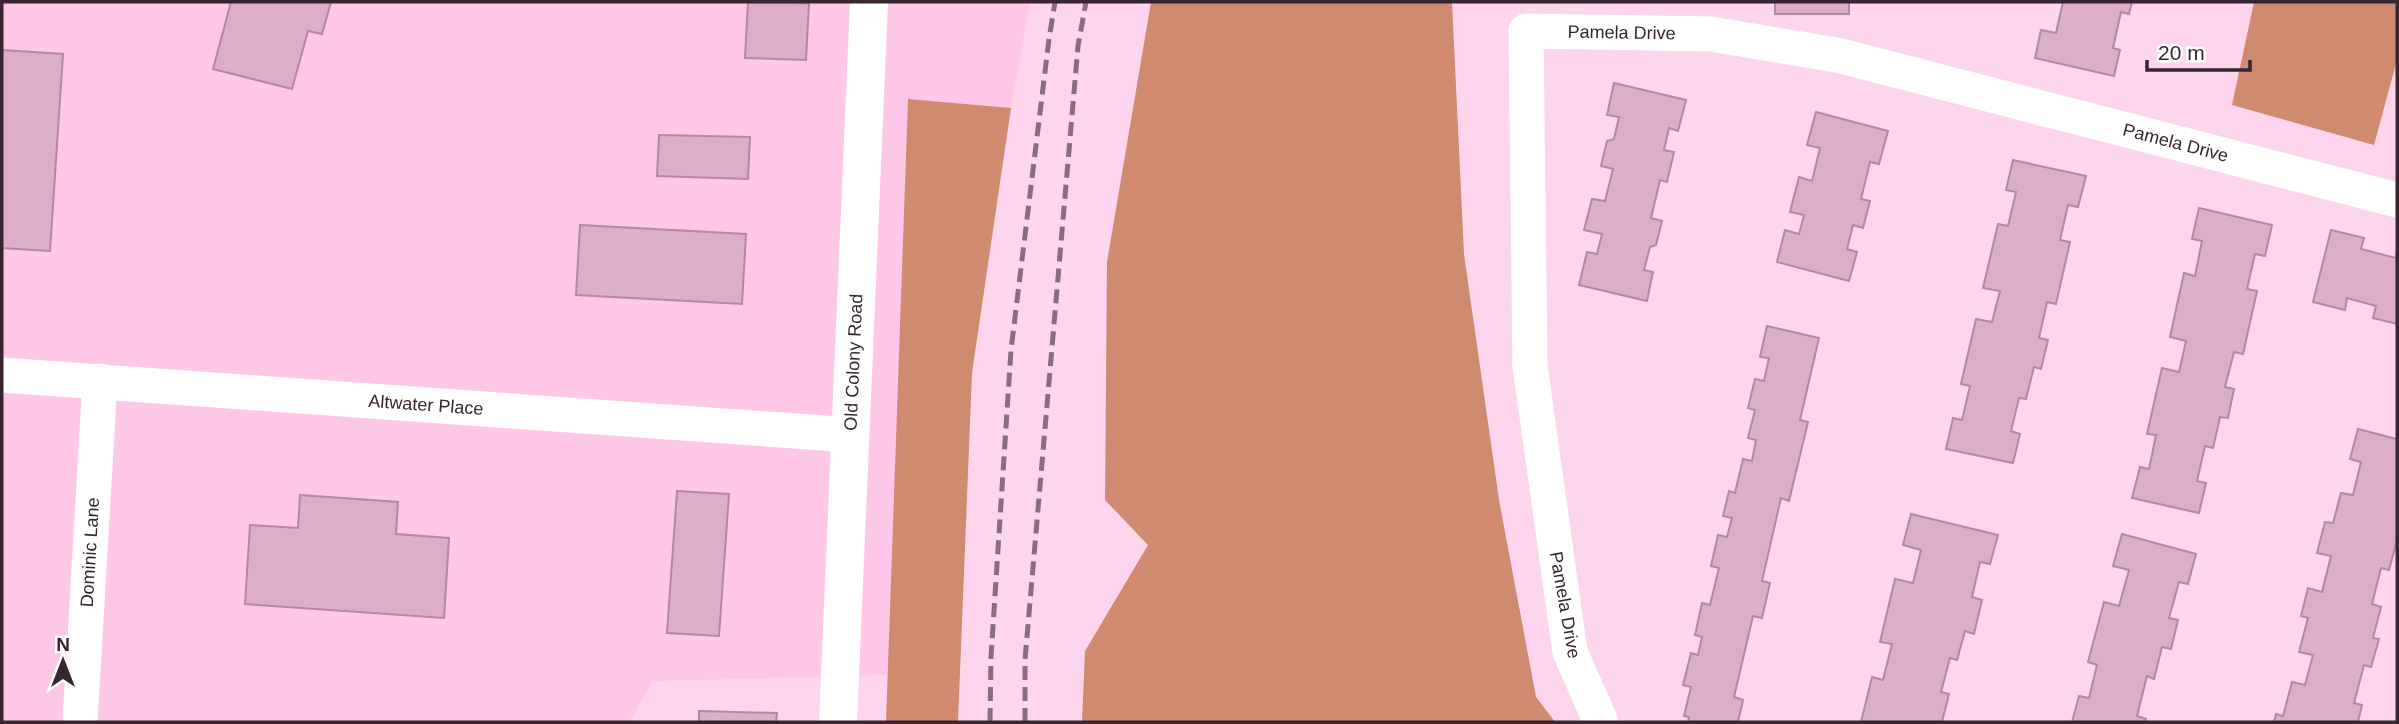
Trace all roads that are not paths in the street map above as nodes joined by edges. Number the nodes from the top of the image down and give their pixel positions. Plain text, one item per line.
1 (869, 2) edge
2 (2397, 200) edge
3 (2, 375) edge
4 (100, 381) junction
5 (852, 435) junction
6 (80, 722) edge
7 (838, 722) edge
8 (1601, 722) edge

1 - 5 main road, Old Colony Road
2 - 8 street, Pamela Drive
3 - 4 street, Altwater Place
4 - 5 street, Altwater Place
4 - 6 street, Dominic Lane
5 - 7 main road, Old Colony Road

